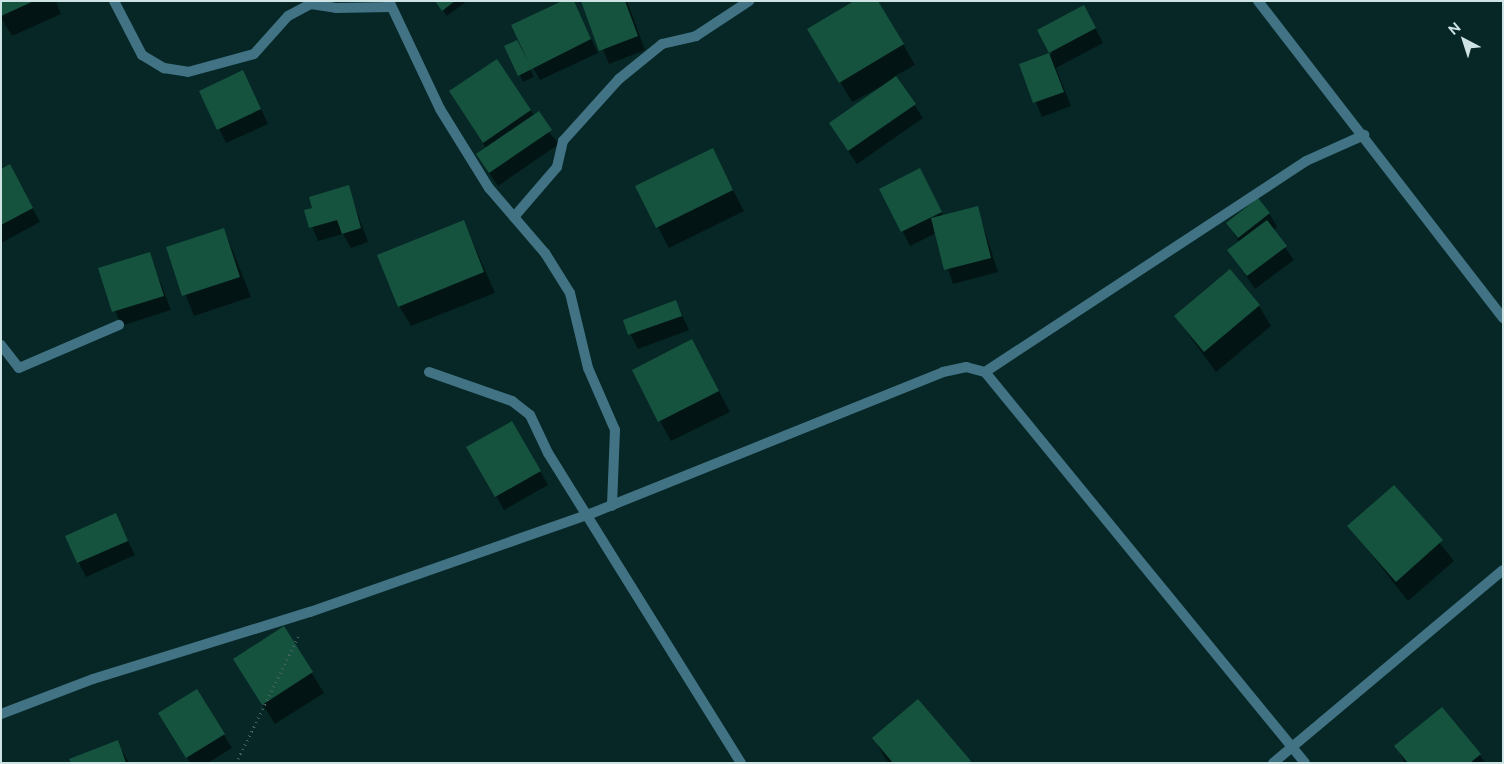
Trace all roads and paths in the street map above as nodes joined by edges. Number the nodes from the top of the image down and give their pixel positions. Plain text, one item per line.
1 (114, 1) edge
2 (749, 1) edge
3 (1258, 1) edge
4 (390, 4) edge
5 (1364, 135) junction
6 (514, 216) junction
7 (1503, 318) edge
8 (119, 325) dead end
9 (1, 345) edge
10 (429, 372) dead end
11 (985, 372) junction
12 (612, 506) junction
13 (590, 514) junction
14 (1503, 570) edge
15 (310, 612) junction
16 (1, 714) edge
17 (1291, 747) junction
18 (236, 763) edge
19 (741, 763) edge
20 (1273, 763) edge
21 (1305, 763) edge

1 - 4 street
2 - 6 street
3 - 5 street
4 - 6 street
5 - 7 street
5 - 11 street
6 - 12 street
8 - 9 street
10 - 13 street
11 - 12 street
11 - 17 street
12 - 13 street
13 - 15 street
13 - 19 street
14 - 17 street
15 - 16 street
15 - 18 path
17 - 20 street
17 - 21 street

